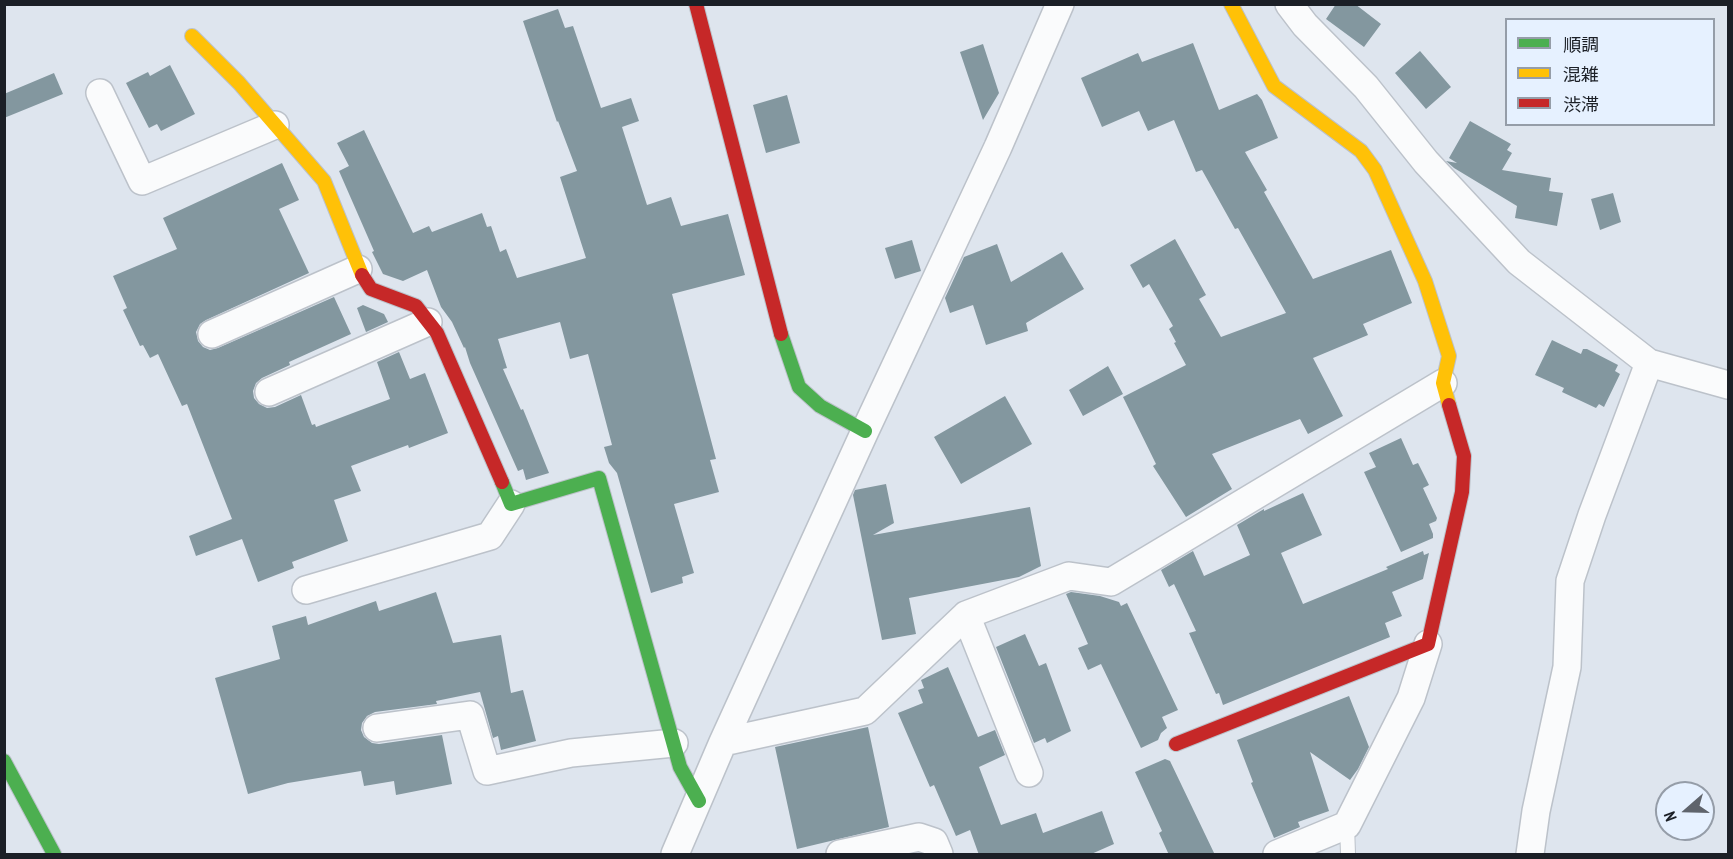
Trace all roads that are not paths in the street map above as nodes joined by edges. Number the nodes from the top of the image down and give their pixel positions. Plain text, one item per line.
1 (696, 4) edge
2 (1060, 4) edge
3 (1231, 4) edge
4 (1289, 4) edge
5 (192, 36) dead end
6 (100, 93) dead end
7 (275, 125) junction
8 (358, 269) junction
9 (428, 322) junction
10 (212, 334) dead end
11 (1649, 363) junction
12 (1443, 383) junction
13 (1728, 385) edge
14 (269, 392) dead end
15 (865, 430) junction
16 (511, 504) junction
17 (306, 590) dead end
18 (966, 615) junction
19 (1428, 644) junction
20 (376, 728) dead end
21 (723, 742) junction
22 (674, 743) junction
23 (1176, 744) dead end
24 (4, 761) edge
25 (1029, 773) dead end
26 (699, 801) junction
27 (1347, 825) junction
28 (54, 855) edge
29 (675, 855) edge
30 (840, 855) edge
31 (939, 855) edge
32 (1277, 855) edge
33 (1348, 855) edge
34 (1530, 855) edge

1 - 15 street
2 - 15 street
3 - 12 street
4 - 11 street
5 - 7 street
6 - 7 street
7 - 8 street
8 - 9 street
8 - 10 street
9 - 14 street
9 - 16 street
11 - 13 street
11 - 34 street
12 - 18 street
12 - 19 street
15 - 21 street
16 - 17 street
16 - 22 street
18 - 21 street
18 - 25 street
19 - 23 street
19 - 27 street
20 - 22 street
21 - 26 street
22 - 26 street
24 - 28 street
26 - 29 street
27 - 32 street
27 - 33 lane
30 - 31 street

